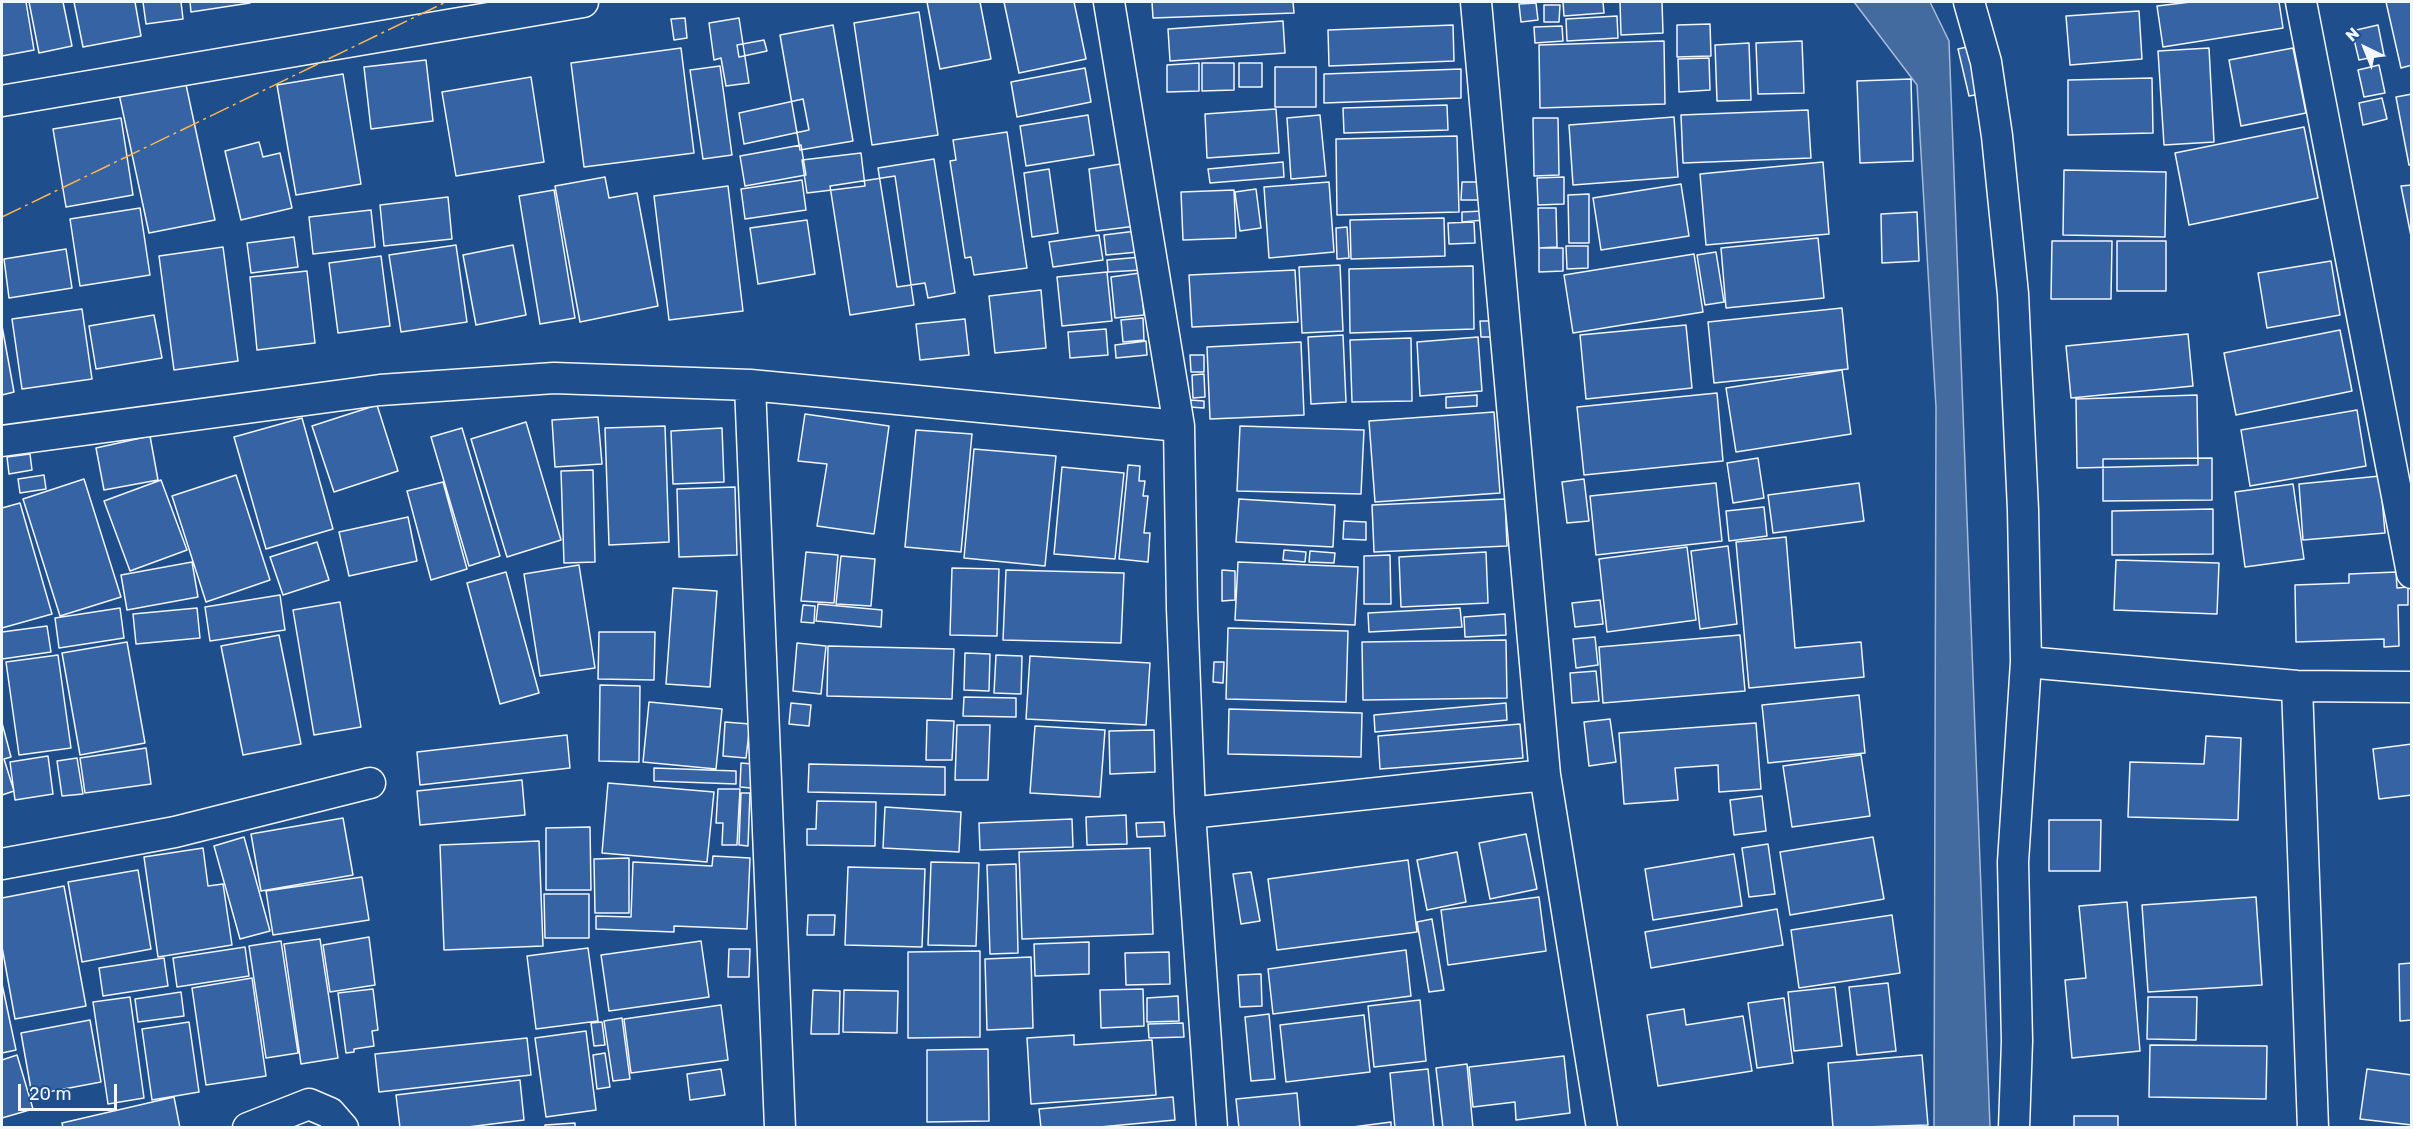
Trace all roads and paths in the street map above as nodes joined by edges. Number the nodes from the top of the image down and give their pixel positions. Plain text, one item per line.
1 (583, 2) edge
2 (1108, 2) edge
3 (1476, 2) edge
4 (1969, 2) edge
5 (2301, 2) edge
6 (2, 101) edge
7 (750, 385) junction
8 (1179, 426) junction
9 (2, 441) edge
10 (2412, 573) edge
11 (2026, 662) junction
12 (2297, 686) junction
13 (2412, 687) edge
14 (1545, 775) junction
15 (370, 783) dead end
16 (1190, 813) junction
17 (2, 864) edge
18 (248, 1128) edge
19 (344, 1128) edge
20 (780, 1128) edge
21 (1212, 1128) edge
22 (1602, 1128) edge
23 (2014, 1128) edge
24 (2313, 1128) edge

1 - 6 street
2 - 8 street
3 - 14 street
4 - 11 street
5 - 10 street
7 - 8 street
7 - 9 street
7 - 20 street
8 - 16 street
11 - 12 street
11 - 23 street
12 - 13 street
12 - 24 street
14 - 16 street
14 - 22 street
15 - 17 street
16 - 21 street
18 - 19 street

